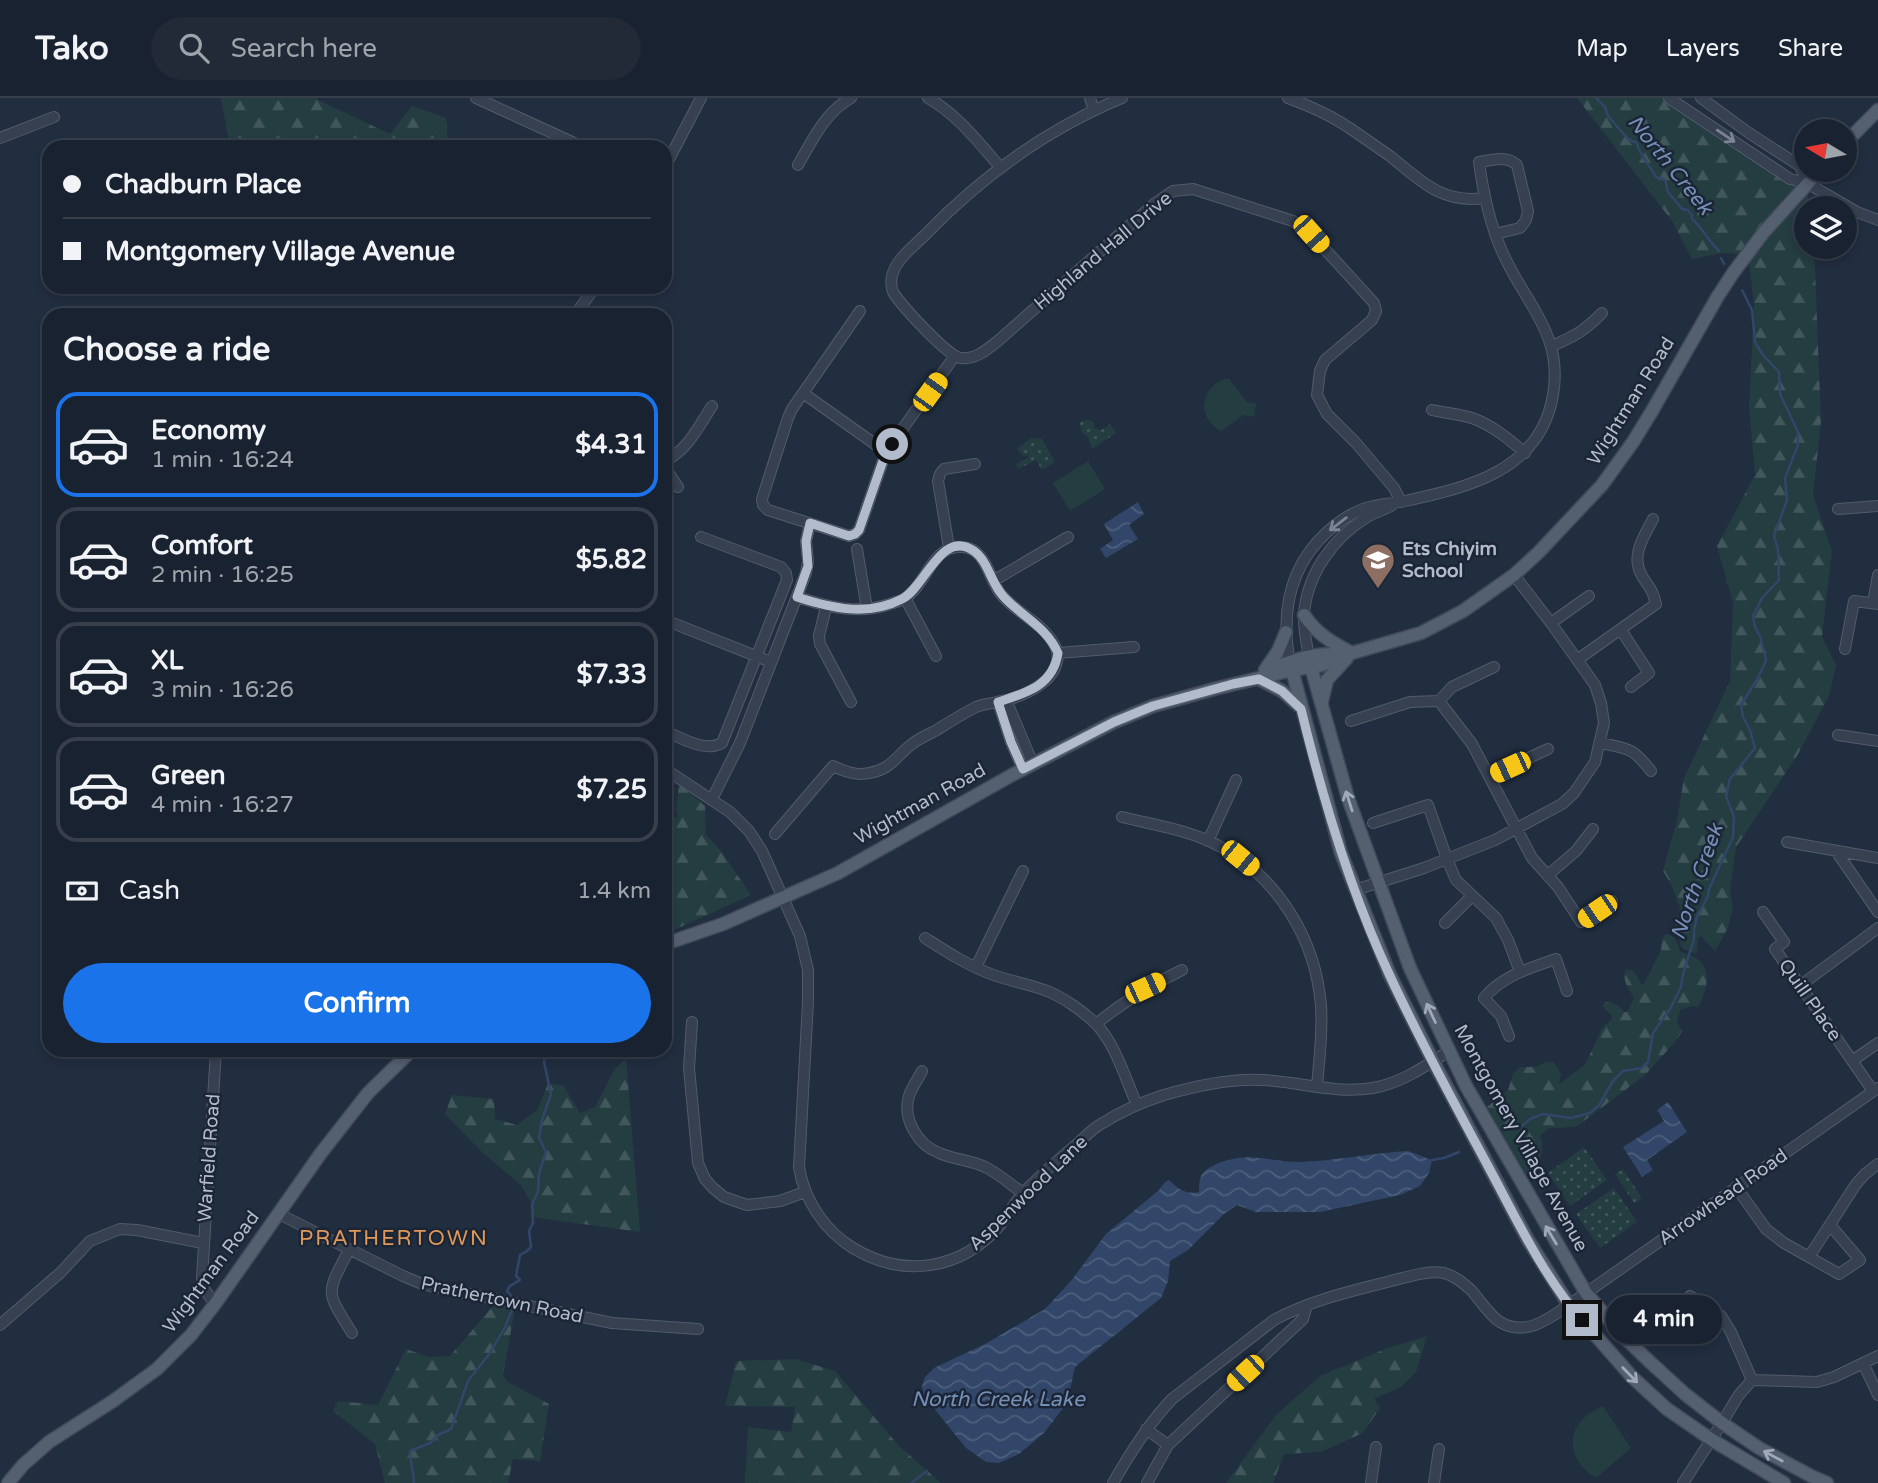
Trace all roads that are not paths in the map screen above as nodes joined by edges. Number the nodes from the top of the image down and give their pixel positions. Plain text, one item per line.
1 (476, 98) edge
2 (701, 98) edge
3 (851, 98) edge
4 (928, 98) edge
5 (1090, 98) edge
6 (1122, 98) edge
7 (1288, 98) edge
8 (1669, 98) edge
9 (1701, 98) edge
10 (1094, 110) junction
11 (1878, 110) edge
12 (54, 117) dead end
13 (1857, 131) edge
14 (0, 138) edge
15 (568, 140) edge
16 (672, 154) edge
17 (798, 165) dead end
18 (1001, 167) junction
19 (1807, 183) junction
20 (1484, 198) junction
21 (1878, 219) edge
22 (1495, 234) junction
23 (860, 311) dead end
24 (1602, 313) dead end
25 (1552, 346) junction
26 (954, 357) junction
27 (803, 393) junction
28 (712, 405) dead end
29 (1432, 410) dead end
30 (886, 452) junction
31 (1525, 453) junction
32 (672, 456) edge
33 (975, 464) dead end
34 (672, 478) edge
35 (678, 487) dead end
36 (1401, 502) junction
37 (1878, 506) edge
38 (1838, 509) dead end
39 (1653, 519) dead end
40 (810, 523) junction
41 (701, 537) dead end
42 (1068, 537) dead end
43 (949, 548) junction
44 (857, 549) dead end
45 (1514, 575) junction
46 (1878, 575) edge
47 (993, 581) junction
48 (1589, 596) dead end
49 (797, 597) junction
50 (905, 598) junction
51 (1876, 604) edge
52 (826, 607) junction
53 (867, 609) junction
54 (1304, 615) junction
55 (672, 623) edge
56 (1552, 623) junction
57 (1621, 630) junction
58 (1286, 632) junction
59 (1134, 647) dead end
60 (1845, 649) dead end
61 (1058, 653) junction
62 (1347, 655) junction
63 (757, 656) junction
64 (936, 656) dead end
65 (1577, 660) junction
66 (771, 662) junction
67 (1310, 662) junction
68 (1291, 666) junction
69 (1494, 667) dead end
70 (1262, 675) junction
71 (1631, 687) dead end
72 (1002, 701) junction
73 (1439, 701) junction
74 (851, 702) dead end
75 (1322, 705) junction
76 (1301, 709) junction
77 (1351, 722) dead end
78 (672, 734) edge
79 (1838, 735) dead end
80 (1878, 741) edge
81 (1601, 743) junction
82 (1548, 749) dead end
83 (1028, 766) junction
84 (1651, 771) dead end
85 (672, 773) edge
86 (1490, 776) junction
87 (1236, 780) dead end
88 (712, 799) junction
89 (1122, 817) dead end
90 (1373, 823) dead end
91 (1516, 829) junction
92 (1593, 829) dead end
93 (775, 834) dead end
94 (1208, 841) junction
95 (1787, 842) dead end
96 (1836, 850) junction
97 (1878, 858) edge
98 (1447, 859) junction
99 (1023, 871) dead end
100 (1548, 875) junction
101 (1378, 883) junction
102 (1355, 890) junction
103 (1472, 896) junction
104 (783, 897) junction
105 (1612, 901) dead end
106 (1763, 912) dead end
107 (1878, 912) edge
108 (1445, 923) dead end
109 (1878, 928) edge
110 (925, 938) dead end
111 (672, 941) edge
112 (976, 967) junction
113 (1182, 970) dead end
114 (1520, 972) junction
115 (1801, 985) junction
116 (1567, 990) dead end
117 (692, 1022) dead end
118 (1096, 1024) junction
119 (1508, 1036) dead end
120 (1878, 1043) edge
121 (1449, 1051) junction
122 (216, 1057) edge
123 (405, 1057) edge
124 (1433, 1061) junction
125 (1852, 1061) junction
126 (922, 1072) dead end
127 (1317, 1087) junction
128 (1875, 1090) edge
129 (1137, 1105) junction
130 (1878, 1164) edge
131 (1736, 1187) junction
132 (805, 1192) junction
133 (1023, 1193) junction
134 (279, 1214) junction
135 (1830, 1225) junction
136 (203, 1243) junction
137 (349, 1250) junction
138 (1809, 1257) junction
139 (1586, 1293) junction
140 (215, 1304) junction
141 (1307, 1305) junction
142 (1569, 1306) junction
143 (1676, 1316) dead end
144 (0, 1325) edge
145 (698, 1329) dead end
146 (352, 1333) dead end
147 (1878, 1356) edge
148 (1863, 1363) junction
149 (1752, 1380) junction
150 (1878, 1395) edge
151 (1722, 1423) junction
152 (1146, 1429) junction
153 (1712, 1440) junction
154 (1168, 1444) junction
155 (1376, 1447) dead end
156 (1439, 1449) dead end
157 (8, 1483) edge
158 (1113, 1483) edge
159 (1147, 1483) edge
160 (1371, 1483) edge
161 (1434, 1483) edge
162 (1683, 1483) edge
163 (1784, 1483) edge
164 (1827, 1483) edge

1 - 15 street
2 - 16 street
3 - 17 street
4 - 18 street
5 - 10 street
6 - 10 street
7 - 20 street
8 -> 19 street
9 - 19 street
10 - 18 street
11 - 13 main road
12 - 14 street
18 - 26 street
19 - 21 street
19 - 45 main road, Wightman Road
20 - 22 street
20 - 22 street
22 - 25 street
23 - 27 street
24 - 25 street
25 - 31 street
26 - 30 street
26 - 36 street, Highland Hall Drive
27 - 30 street
27 - 40 street
28 - 32 street
29 - 31 street
30 - 40 street
31 - 36 street
33 - 43 street
34 - 35 street
36 - 54 street
36 -> 58 street
37 - 38 street
39 - 57 street
40 - 49 street
41 - 63 street
42 - 47 street
43 - 47 street
43 - 50 street
44 - 53 street
45 - 56 street
45 - 62 main road, Wightman Road
46 - 51 street
47 - 61 street
48 - 56 street
49 - 52 street
49 - 66 street
50 - 53 street
50 - 64 street
51 - 60 street
52 - 53 street
52 - 74 street
54 - 62 main road
54 - 67 street
55 - 63 street
56 - 65 street
57 - 65 street
57 - 71 street
58 - 68 street
58 - 70 main road
59 - 61 street
61 - 72 street
62 - 67 main road, Wightman Road
62 - 75 main road
63 - 66 street
63 - 78 street
65 - 81 street
66 - 88 street
67 - 68 main road, Wightman Road
67 - 75 main road, Montgomery Village Avenue
68 - 70 main road, Wightman Road
68 - 76 main road, Montgomery Village Avenue
69 - 73 street
70 - 76 main road
70 - 83 main road, Wightman Road
72 - 83 street
72 - 93 street
73 - 77 street
73 - 86 street
101 -> 75 main road, Montgomery Village Avenue
76 - 102 main road, Montgomery Village Avenue
79 - 80 street
81 - 84 street
81 - 91 street
82 - 86 street
83 - 104 main road, Wightman Road
85 - 88 street, Aspenwood Lane
86 - 91 street
87 - 94 street
88 - 104 street, Aspenwood Lane
89 - 94 street
90 - 98 street
91 - 98 street
91 - 100 street
92 - 100 street
94 - 127 street
95 - 96 street
96 - 97 street
96 - 107 street
98 - 101 street
98 - 103 street
99 - 112 street
100 - 105 street
101 - 102 street
121 -> 101 main road, Montgomery Village Avenue
102 - 124 main road, Montgomery Village Avenue
103 - 108 street
103 - 114 street
104 - 111 main road, Wightman Road
104 - 132 street, Aspenwood Lane
106 - 115 street, Quill Place
109 - 115 street
110 - 112 street
112 - 118 street
113 - 118 street
114 - 116 street
114 - 119 street
115 - 125 street, Quill Place
117 - 132 street
118 - 129 street
120 - 125 street
121 - 124 street, Aspenwood Lane
139 -> 121 main road, Montgomery Village Avenue
122 - 136 street, Warfield Road
123 - 134 main road, Wightman Road
124 - 127 street, Aspenwood Lane
124 - 142 main road, Montgomery Village Avenue
125 - 128 street, Quill Place
126 - 133 street
127 - 129 street, Aspenwood Lane
128 - 131 street, Arrowhead Road
129 - 133 street, Aspenwood Lane
130 - 135 street
131 - 138 street
131 - 139 street, Arrowhead Road
132 - 133 street, Aspenwood Lane
134 - 137 street, Prathertown Road
134 - 140 main road, Wightman Road
135 - 138 street
135 - 138 street
136 - 140 street, Warfield Road
136 - 144 street
137 - 145 street, Prathertown Road
137 - 146 street
139 - 142 street, Arrowhead Road
139 - 151 main road, Montgomery Village Avenue
140 - 157 main road, Wightman Road
141 - 142 street, Arrowhead Road
141 - 152 street, Arrowhead Road
141 - 154 street
142 -> 153 main road, Montgomery Village Avenue
143 - 149 street
147 - 148 street
148 - 149 street
148 - 150 street
149 - 151 street
151 - 153 street
164 -> 151 main road, Montgomery Village Avenue
152 - 154 street
152 - 158 street, Arrowhead Road
153 - 162 street
153 - 163 main road, Montgomery Village Avenue
154 - 159 street
155 - 160 street
156 - 161 street

